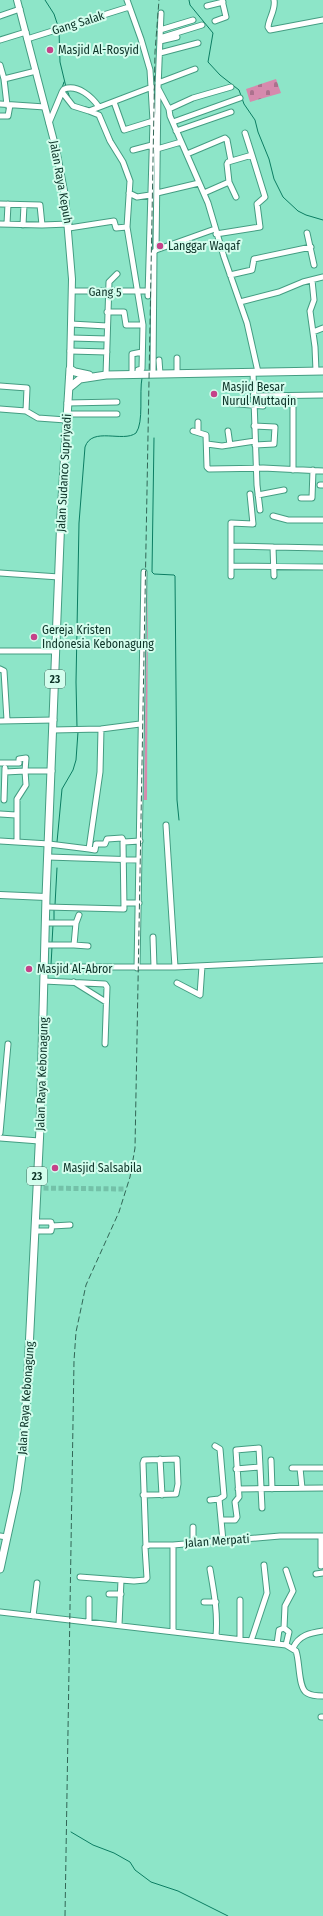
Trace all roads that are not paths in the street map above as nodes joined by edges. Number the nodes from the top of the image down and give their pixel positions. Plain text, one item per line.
1 (17, 0) edge
2 (127, 0) edge
3 (274, 0) edge
4 (223, 1) edge
5 (207, 6) dead end
6 (129, 7) junction
7 (20, 9) junction
8 (161, 13) dead end
9 (0, 16) edge
10 (193, 20) dead end
11 (323, 20) edge
12 (215, 21) dead end
13 (202, 25) dead end
14 (160, 30) junction
15 (26, 32) junction
16 (177, 37) dead end
17 (27, 39) junction
18 (0, 40) edge
19 (160, 40) junction
20 (198, 43) dead end
21 (160, 53) junction
22 (0, 67) edge
23 (195, 69) dead end
24 (36, 71) junction
25 (3, 77) edge
26 (158, 85) junction
27 (231, 87) dead end
28 (152, 88) junction
29 (65, 89) junction
30 (240, 98) dead end
31 (114, 102) junction
32 (0, 104) edge
33 (9, 105) junction
34 (45, 107) junction
35 (95, 109) junction
36 (169, 109) junction
37 (231, 112) dead end
38 (0, 116) edge
39 (153, 121) junction
40 (173, 122) junction
41 (49, 123) junction
42 (176, 131) junction
43 (245, 133) dead end
44 (181, 142) junction
45 (152, 145) junction
46 (157, 149) junction
47 (133, 150) dead end
48 (187, 154) junction
49 (252, 155) junction
50 (232, 161) junction
51 (229, 182) junction
52 (199, 183) junction
53 (157, 193) junction
54 (204, 193) junction
55 (130, 194) junction
56 (150, 196) junction
57 (236, 197) dead end
58 (0, 204) edge
59 (8, 204) junction
60 (24, 205) junction
61 (0, 224) edge
62 (7, 224) junction
63 (23, 225) junction
64 (42, 225) junction
65 (69, 226) junction
66 (127, 227) junction
67 (216, 231) junction
68 (307, 233) dead end
69 (311, 247) junction
70 (156, 250) junction
71 (314, 265) dead end
72 (117, 274) dead end
73 (230, 275) junction
74 (323, 277) edge
75 (312, 280) junction
76 (72, 291) junction
77 (108, 292) junction
78 (139, 292) junction
79 (240, 302) junction
80 (107, 312) junction
81 (71, 324) junction
82 (143, 325) junction
83 (107, 326) junction
84 (323, 328) edge
85 (313, 332) junction
86 (71, 338) junction
87 (107, 339) junction
88 (70, 351) junction
89 (107, 352) junction
90 (142, 352) junction
91 (177, 358) dead end
92 (159, 360) dead end
93 (70, 369) junction
94 (319, 371) edge
95 (256, 372) junction
96 (138, 374) junction
97 (157, 374) junction
98 (177, 374) junction
99 (104, 375) junction
100 (0, 386) edge
101 (69, 388) junction
102 (323, 394) edge
103 (253, 396) junction
104 (294, 396) junction
105 (116, 402) dead end
106 (228, 402) dead end
107 (67, 403) junction
108 (253, 405) junction
109 (263, 406) dead end
110 (0, 409) edge
111 (26, 411) junction
112 (117, 414) dead end
113 (66, 417) junction
114 (198, 422) dead end
115 (254, 426) junction
116 (228, 431) dead end
117 (255, 443) junction
118 (206, 444) junction
119 (230, 445) junction
120 (256, 468) junction
121 (293, 470) junction
122 (313, 470) junction
123 (323, 471) edge
124 (284, 490) dead end
125 (250, 494) dead end
126 (258, 495) junction
127 (301, 498) dead end
128 (260, 510) dead end
129 (273, 516) dead end
130 (323, 520) edge
131 (231, 546) junction
132 (273, 547) junction
133 (323, 548) edge
134 (231, 566) junction
135 (273, 567) junction
136 (323, 567) edge
137 (144, 572) dead end
138 (0, 573) edge
139 (231, 576) dead end
140 (274, 576) dead end
141 (59, 577) junction
142 (0, 651) edge
143 (56, 651) junction
144 (0, 669) edge
145 (7, 720) junction
146 (54, 720) junction
147 (0, 721) edge
148 (140, 724) junction
149 (101, 729) junction
150 (53, 730) junction
151 (0, 763) edge
152 (25, 771) junction
153 (52, 772) junction
154 (4, 773) edge
155 (4, 800) dead end
156 (0, 814) edge
157 (16, 815) junction
158 (166, 825) dead end
159 (0, 841) edge
160 (140, 841) junction
161 (17, 842) junction
162 (123, 842) junction
163 (54, 844) junction
164 (89, 850) junction
165 (54, 857) junction
166 (124, 860) junction
167 (139, 860) junction
168 (0, 895) edge
169 (46, 897) junction
170 (124, 903) junction
171 (139, 903) junction
172 (52, 907) junction
173 (79, 915) dead end
174 (49, 923) junction
175 (76, 923) junction
176 (153, 936) dead end
177 (48, 945) junction
178 (74, 945) junction
179 (88, 946) dead end
180 (323, 960) edge
181 (202, 966) junction
182 (44, 967) junction
183 (154, 967) junction
184 (175, 967) junction
185 (138, 968) junction
186 (44, 981) junction
187 (73, 982) junction
188 (177, 983) dead end
189 (106, 1002) junction
190 (8, 1044) dead end
191 (105, 1044) dead end
192 (0, 1134) edge
193 (0, 1138) edge
194 (39, 1141) junction
195 (35, 1222) junction
196 (70, 1225) dead end
197 (52, 1226) junction
198 (35, 1231) junction
199 (215, 1446) dead end
200 (160, 1459) junction
201 (271, 1460) dead end
202 (260, 1467) junction
203 (292, 1468) dead end
204 (300, 1468) junction
205 (323, 1468) edge
206 (236, 1469) junction
207 (302, 1488) junction
208 (323, 1488) edge
209 (238, 1489) junction
210 (261, 1489) junction
211 (272, 1489) junction
212 (143, 1495) junction
213 (162, 1495) junction
214 (219, 1499) junction
215 (210, 1500) dead end
216 (262, 1508) dead end
217 (222, 1520) junction
218 (193, 1527) dead end
219 (4, 1536) edge
220 (322, 1537) edge
221 (223, 1541) junction
222 (193, 1543) junction
223 (173, 1545) junction
224 (146, 1546) junction
225 (264, 1565) dead end
226 (321, 1566) dead end
227 (0, 1569) edge
228 (210, 1569) dead end
229 (286, 1570) dead end
230 (323, 1573) edge
231 (316, 1574) dead end
232 (80, 1577) dead end
233 (122, 1580) junction
234 (36, 1583) dead end
235 (109, 1594) dead end
236 (121, 1594) junction
237 (89, 1599) dead end
238 (240, 1600) dead end
239 (204, 1602) dead end
240 (216, 1602) junction
241 (0, 1612) edge
242 (32, 1616) junction
243 (89, 1622) junction
244 (119, 1625) junction
245 (284, 1628) junction
246 (173, 1631) junction
247 (323, 1631) edge
248 (216, 1636) junction
249 (240, 1638) junction
250 (251, 1641) junction
251 (277, 1644) junction
252 (286, 1645) junction
253 (293, 1648) junction
254 (323, 1696) edge

1 - 7 main road, Jalan Raya Kepuh
2 - 6 street
3 - 11 street
4 - 5 street
4 - 12 street
6 - 17 street, Gang Salak
6 - 28 street
7 - 9 street
7 - 15 main road, Jalan Raya Kepuh
8 - 14 street
10 - 14 street
13 - 19 street
14 - 19 street
15 - 17 main road, Jalan Raya Kepuh
15 - 18 street
16 - 19 street
17 - 24 main road, Jalan Raya Kepuh
19 - 21 street
20 - 21 street
21 - 26 street
22 - 25 street
23 - 26 street
24 - 25 street
24 - 34 main road, Jalan Raya Kepuh
25 - 33 street
26 - 36 street
26 - 46 street
27 - 36 street
28 - 31 street
28 - 39 street
29 - 35 street
29 - 35 street
29 - 41 street
30 - 40 street
31 - 35 street
31 - 39 street
32 - 33 street
33 - 34 street
33 - 38 street
34 - 41 main road, Jalan Raya Kepuh
35 - 55 street
36 - 40 street
37 - 42 street
39 - 45 street
40 - 42 street
41 - 65 main road, Jalan Raya Kepuh
42 - 44 street
43 - 49 street
44 - 46 street
44 - 48 street
45 - 47 street
45 - 56 street
46 - 53 street
48 - 50 street
48 - 52 street
49 - 50 street
49 - 67 street
50 - 51 street
51 - 54 street
51 - 57 street
52 - 53 street
52 - 54 street
53 - 70 street
54 - 67 street
55 - 56 street
55 - 66 street
56 - 78 street, Gang 5
58 - 59 street
59 - 60 street
59 - 62 street
60 - 63 street
60 - 64 street
61 - 62 street
62 - 63 street
63 - 64 street
64 - 65 street
65 - 66 street
65 - 76 main road, Jalan Raya Kepuh
66 - 78 street
67 - 70 street
67 - 73 street
68 - 69 street
69 - 71 street
69 - 73 street
70 - 97 street
72 - 77 street
73 - 79 street
74 - 75 street
75 - 79 street
75 - 85 street
76 - 77 street, Gang 5
76 - 81 main road, Jalan Raya Kepuh
77 - 78 street, Gang 5
77 - 80 street
78 - 82 street
79 - 95 street
80 - 82 street
80 - 83 street
81 - 83 street
81 - 86 main road, Jalan Raya Kepuh
82 - 90 street
83 - 87 street
84 - 85 street
85 - 94 street
86 - 87 street
86 - 88 main road, Jalan Raya Kepuh
87 - 89 street
88 - 89 street
88 - 93 main road, Jalan Raya Kepuh
89 - 99 street
90 - 96 street
90 - 96 street
91 - 98 street
92 - 97 street
93 - 99 highway
93 - 101 highway, Jalan Sudanco Supriyadi / 23
94 - 95 highway
95 - 98 highway
95 - 103 street
96 - 97 highway
96 - 99 highway
97 - 98 highway
99 - 101 highway
100 - 111 street
101 - 107 highway, Jalan Sudanco Supriyadi / 23
102 - 104 street
103 - 104 street
103 - 108 street
104 - 121 street
105 - 107 street
106 - 108 street
107 - 113 highway, Jalan Sudanco Supriyadi / 23
108 - 109 street
108 - 115 street
110 - 111 street
111 - 113 street
112 - 113 street
113 - 141 highway, Jalan Sudanco Supriyadi / 23
114 - 118 street
115 - 117 street
115 - 117 street
116 - 119 street
117 - 119 street
117 - 120 street
118 - 119 street
118 - 120 street
120 - 121 street
120 - 126 street
121 - 122 street
122 - 123 street
122 - 127 street
124 - 126 street
125 - 131 street
126 - 128 street
129 - 130 street
131 - 132 street
131 - 134 street
132 - 133 street
132 - 135 street
134 - 135 street
134 - 139 street
135 - 136 street
135 - 140 street
137 - 148 street
138 - 141 street
141 - 143 highway, Jalan Raya Kebonagung / 23
142 - 143 street
143 - 146 highway, Jalan Raya Kebonagung / 23
144 - 145 street
145 - 146 street
145 - 147 street
146 - 150 highway, Jalan Raya Kebonagung / 23
148 - 149 street
148 - 160 street
149 - 150 street
149 - 164 street
150 - 153 highway, Jalan Raya Kebonagung / 23
151 - 152 street
152 - 153 street
152 - 154 street
152 - 157 street
153 - 163 highway, Jalan Raya Kebonagung / 23
154 - 155 street
156 - 157 street
157 - 161 street
158 - 184 street
159 - 161 street
160 - 162 street
160 - 167 street
161 - 163 street
162 - 164 street
162 - 166 street
163 - 164 street
163 - 165 highway, Jalan Raya Kebonagung / 23
165 - 166 street
165 - 169 highway, Jalan Raya Kebonagung / 23
166 - 167 street
166 - 170 street
167 - 171 street
168 - 169 main road
169 - 172 highway, Jalan Raya Kebonagung / 23
170 - 171 street
170 - 172 street
171 - 185 street
172 - 174 highway, Jalan Raya Kebonagung / 23
173 - 175 street
174 - 175 street
174 - 177 highway, Jalan Raya Kebonagung / 23
175 - 178 street
176 - 183 street
177 - 178 street
177 - 182 highway, Jalan Raya Kebonagung / 23
178 - 179 street
180 - 181 street
181 - 184 street
181 - 188 street
182 - 185 street
182 - 186 highway, Jalan Raya Kebonagung / 23
183 - 184 street
183 - 185 street
186 - 187 street
186 - 194 highway, Jalan Raya Kebonagung / 23
187 - 189 street
187 - 189 street
189 - 191 street
190 - 192 street
193 - 194 street
194 - 195 highway, Jalan Raya Kebonagung / 23
195 - 197 street
195 - 198 highway, Jalan Raya Kebonagung / 23
196 - 197 street
197 - 198 street
198 - 219 highway, Jalan Raya Kebonagung / 23
199 - 214 street
200 - 212 street
200 - 213 street
200 - 213 street
201 - 211 street
202 - 206 street
202 - 206 street
202 - 210 street
203 - 204 street
204 - 205 street
204 - 207 street
206 - 209 street
207 - 208 street
207 - 211 street
209 - 210 street
209 - 217 street
210 - 211 street
210 - 216 street
212 - 213 street
212 - 224 street
214 - 215 street
214 - 217 street
217 - 221 street
218 - 222 street
219 - 227 highway, Jalan Raya Kebonagung / 23
220 - 221 street, Jalan Merpati
220 - 226 street
221 - 222 street, Jalan Merpati
222 - 223 street, Jalan Merpati
223 - 224 street
223 - 246 street, Jalan Merpati
224 - 233 street
225 - 250 street
228 - 240 street
229 - 245 street
230 - 231 street
232 - 233 street
233 - 236 street
234 - 242 street
235 - 236 street
236 - 244 street
237 - 243 street
238 - 249 street
239 - 240 street
240 - 248 street
241 - 242 street
242 - 243 street
243 - 244 street
244 - 246 street
245 - 251 street
245 - 252 street
246 - 248 street
247 - 253 street
248 - 249 street
249 - 250 street
250 - 251 street
251 - 252 street
252 - 253 street
253 - 254 street

